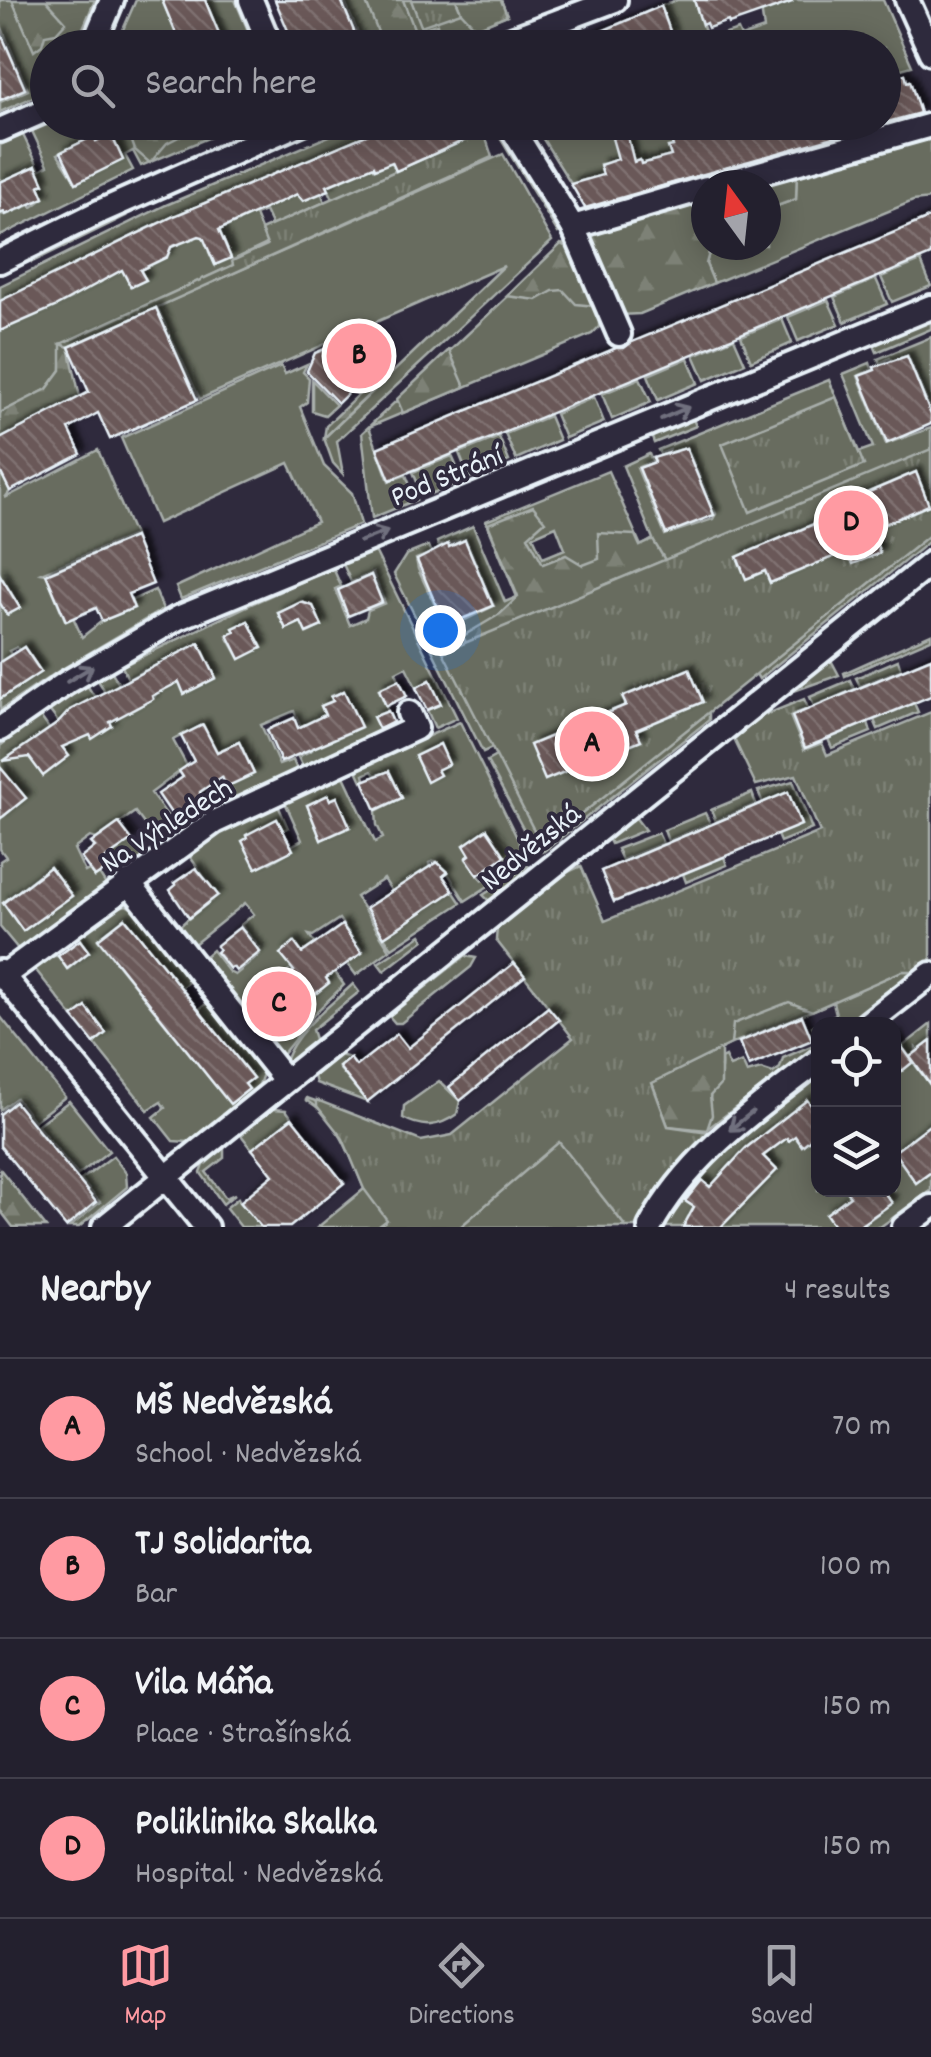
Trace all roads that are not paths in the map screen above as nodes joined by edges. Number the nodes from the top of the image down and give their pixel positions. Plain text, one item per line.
1 (112, 0) edge
2 (251, 0) edge
3 (615, 0) edge
4 (907, 0) edge
5 (100, 30) edge
6 (264, 30) edge
7 (536, 30) edge
8 (931, 53) edge
9 (30, 117) edge
10 (931, 125) edge
11 (0, 130) edge
12 (901, 133) edge
13 (264, 140) edge
14 (519, 140) edge
15 (878, 140) edge
16 (770, 170) edge
17 (691, 192) edge
18 (572, 227) junction
19 (0, 261) edge
20 (931, 307) edge
21 (619, 334) dead end
22 (931, 563) edge
23 (409, 714) dead end
24 (0, 729) edge
25 (128, 882) junction
26 (2, 974) edge
27 (931, 974) edge
28 (876, 1017) edge
29 (811, 1066) edge
30 (285, 1080) junction
31 (168, 1178) junction
32 (931, 1206) edge
33 (104, 1227) edge
34 (206, 1227) edge
35 (650, 1227) edge
36 (904, 1227) edge

1 - 5 street
2 - 6 street
3 - 7 street
4 - 8 street
9 - 11 street
10 - 12 street
13 - 19 street
14 - 18 street
15 - 16 street
17 - 18 street
18 - 21 street
24 -> 20 street, Pod Strání
22 - 30 street, Nedvězská
23 - 25 street, Na Výhledech
25 - 26 street, Na Výhledech
25 - 30 street
26 - 31 street
27 - 28 street
29 -> 35 street
30 - 31 street, Nedvězská
31 - 33 street, Nedvězská
31 - 34 street
32 - 36 street

